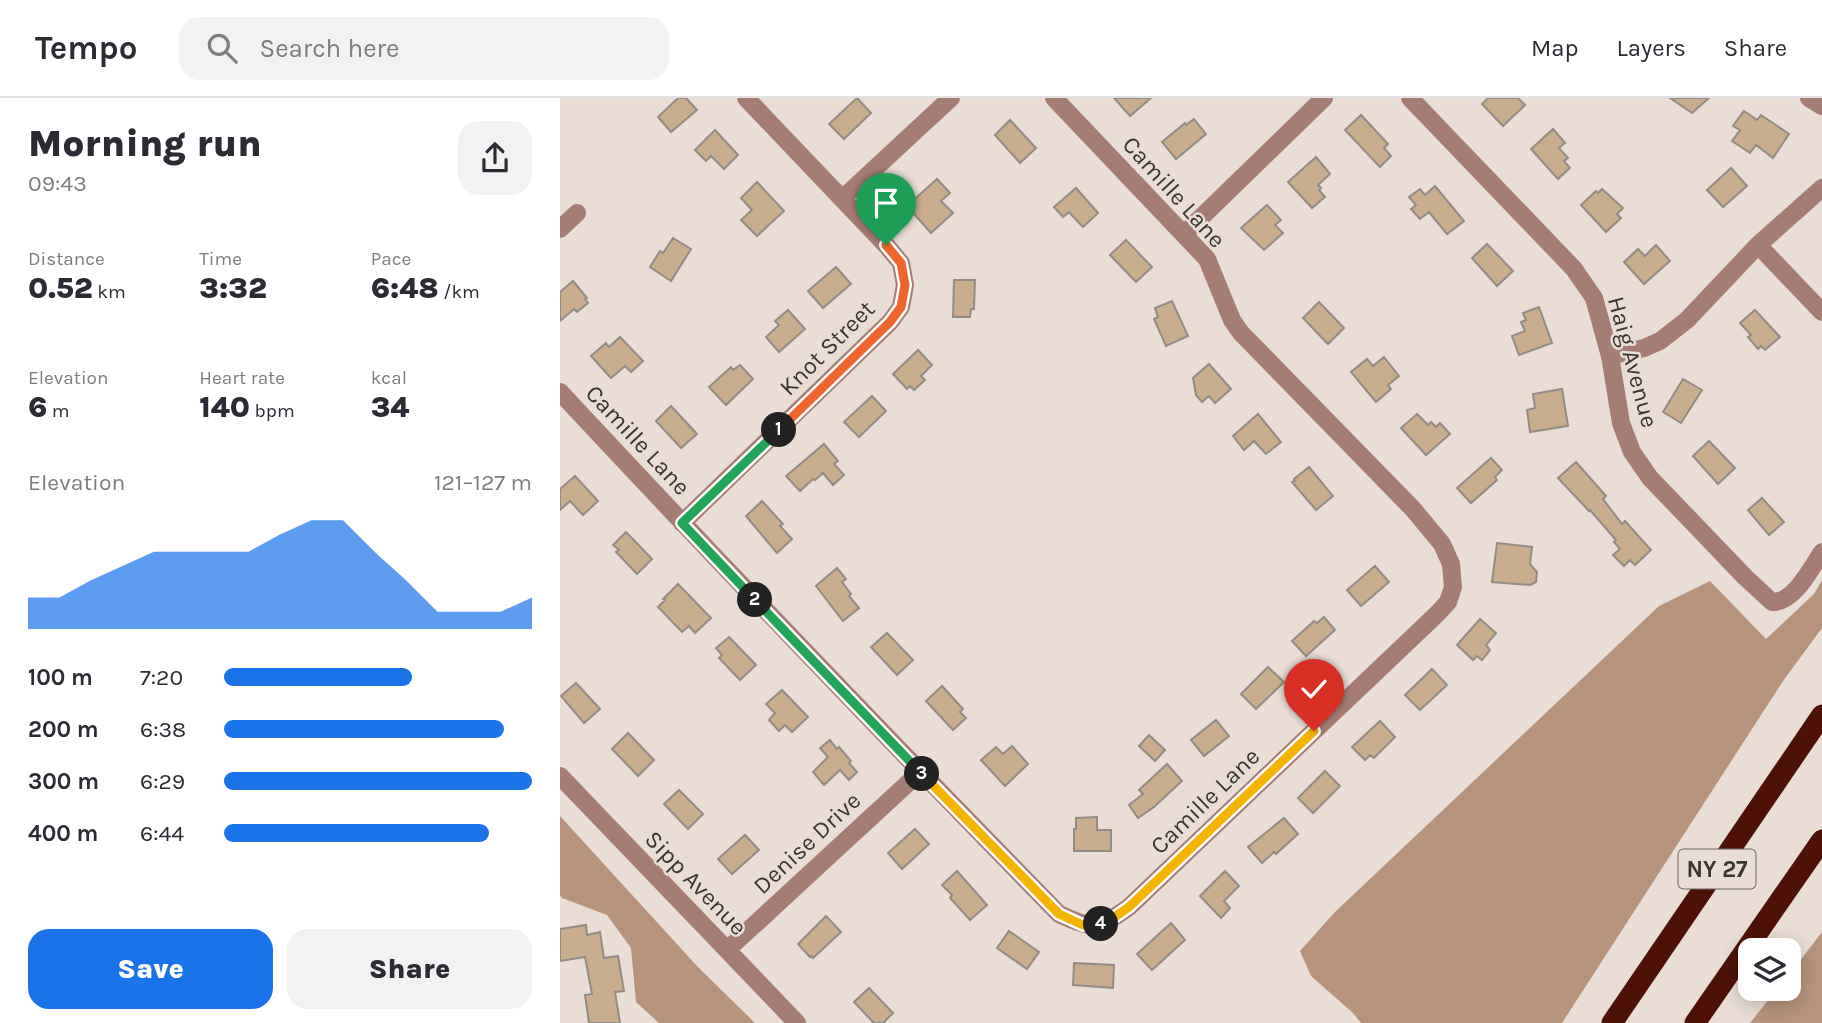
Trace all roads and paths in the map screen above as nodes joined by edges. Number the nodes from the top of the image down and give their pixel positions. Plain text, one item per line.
1 (746, 98) edge
2 (951, 98) edge
3 (1054, 98) edge
4 (1324, 98) edge
5 (1410, 98) edge
6 (1810, 98) edge
7 (1822, 106) edge
8 (1822, 188) edge
9 (842, 199) junction
10 (577, 214) dead end
11 (560, 229) edge
12 (1184, 234) junction
13 (1758, 245) junction
14 (1822, 312) edge
15 (1611, 356) junction
16 (560, 392) edge
17 (682, 523) junction
18 (1822, 552) edge
19 (1822, 715) edge
20 (920, 772) junction
21 (560, 776) edge
22 (1822, 840) edge
23 (1822, 862) edge
24 (1752, 938) edge
25 (1754, 938) edge
26 (727, 950) junction
27 (1738, 959) edge
28 (797, 1023) edge
29 (1612, 1023) edge
30 (1695, 1023) edge

1 - 9 street, Knot Street
2 - 9 street
3 - 12 street, Camille Lane
4 - 12 street
5 - 15 street, Haig Avenue
6 - 7 street
8 - 13 street
9 - 17 street, Knot Street
10 - 11 street
12 - 20 street, Camille Lane
13 - 14 street
13 - 15 street
15 - 18 street, Haig Avenue
16 - 17 street, Camille Lane
17 - 20 street, Camille Lane
19 - 29 highway, NY 27
20 - 26 street, Denise Drive
21 - 26 street, Sipp Avenue
22 - 24 highway, NY 27
23 - 25 highway
26 - 28 street, Sipp Avenue
27 - 30 highway, NY 27

